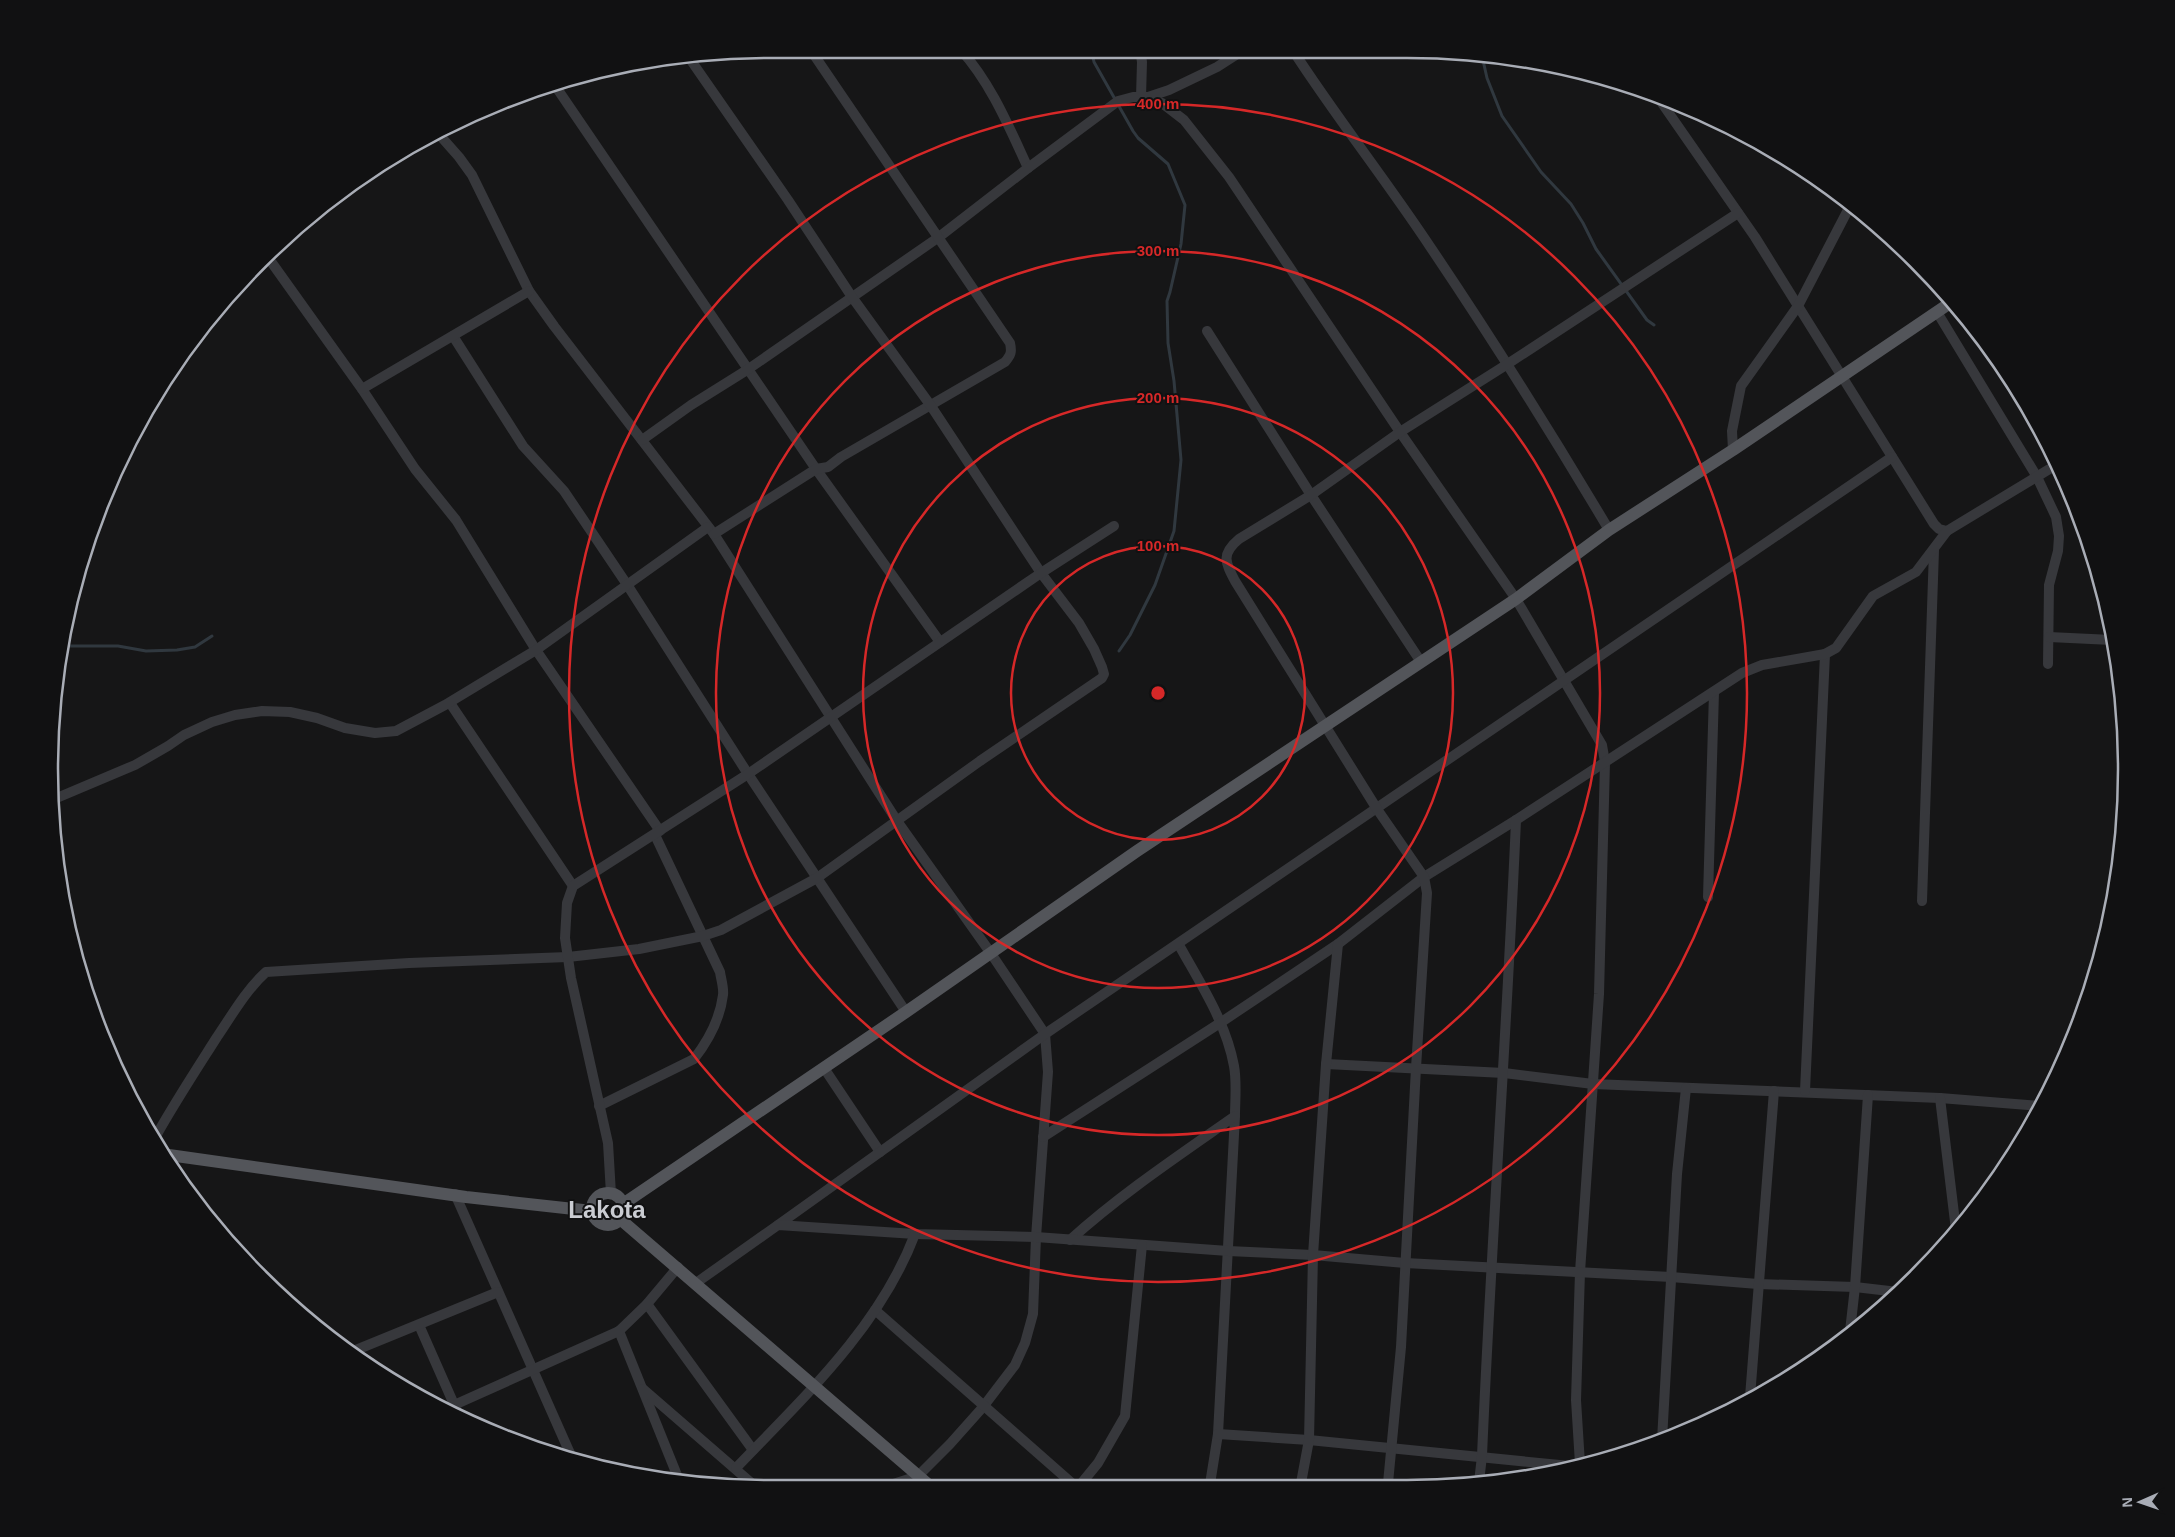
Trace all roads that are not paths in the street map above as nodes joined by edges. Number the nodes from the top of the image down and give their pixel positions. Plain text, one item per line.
1 (816, 58) edge
2 (967, 58) edge
3 (1141, 58) edge
4 (1231, 58) edge
5 (1298, 58) edge
6 (692, 62) edge
7 (558, 90) edge
8 (1144, 97) junction
9 (1664, 106) edge
10 (441, 138) edge
11 (1028, 168) junction
12 (1846, 210) edge
13 (1738, 213) junction
14 (939, 237) junction
15 (272, 263) dead end
16 (529, 291) junction
17 (852, 297) junction
18 (1798, 306) junction
19 (1946, 306) edge
20 (1937, 312) junction
21 (1207, 331) dead end
22 (453, 336) junction
23 (1506, 365) junction
24 (748, 370) junction
25 (1843, 376) junction
26 (362, 389) junction
27 (932, 406) junction
28 (1400, 432) junction
29 (642, 440) junction
30 (1733, 450) junction
31 (1892, 457) junction
32 (816, 469) junction
33 (2051, 469) edge
34 (2037, 477) junction
35 (1311, 495) junction
36 (1114, 526) dead end
37 (711, 530) junction
38 (1610, 530) junction
39 (1947, 531) junction
40 (1934, 550) junction
41 (1041, 573) junction
42 (628, 586) junction
43 (1516, 599) junction
44 (2048, 636) junction
45 (2105, 640) edge
46 (940, 642) junction
47 (536, 650) junction
48 (1825, 654) junction
49 (1421, 662) junction
50 (2048, 664) dead end
51 (1565, 682) junction
52 (1714, 692) junction
53 (450, 703) junction
54 (830, 718) junction
55 (1324, 726) junction
56 (1605, 762) junction
57 (748, 774) junction
58 (59, 797) edge
59 (1377, 810) junction
60 (1516, 820) junction
61 (897, 821) junction
62 (658, 833) junction
63 (1424, 877) junction
64 (816, 878) junction
65 (573, 886) junction
66 (1708, 897) dead end
67 (1922, 901) dead end
68 (703, 936) junction
69 (1179, 944) junction
70 (1338, 944) junction
71 (990, 952) junction
72 (568, 957) junction
73 (906, 1012) junction
74 (1220, 1023) junction
75 (1046, 1034) junction
76 (1326, 1064) junction
77 (824, 1068) junction
78 (1416, 1068) junction
79 (1504, 1073) junction
80 (1594, 1084) junction
81 (1686, 1088) junction
82 (1774, 1091) junction
83 (1805, 1091) junction
84 (1868, 1095) junction
85 (1940, 1098) junction
86 (2032, 1105) edge
87 (599, 1106) junction
88 (1235, 1116) junction
89 (158, 1132) edge
90 (1042, 1137) junction
91 (880, 1152) junction
92 (172, 1155) edge
93 (454, 1194) junction
94 (612, 1194) junction
95 (623, 1204) junction
96 (592, 1211) junction
97 (620, 1220) junction
98 (1955, 1220) edge
99 (778, 1225) junction
100 (915, 1234) junction
101 (1036, 1237) junction
102 (1070, 1240) junction
103 (1142, 1245) junction
104 (1228, 1251) junction
105 (1313, 1255) junction
106 (1405, 1263) junction
107 (1490, 1266) junction
108 (678, 1267) junction
109 (1580, 1272) junction
110 (1671, 1277) junction
111 (696, 1283) junction
112 (1758, 1284) junction
113 (1856, 1287) junction
114 (1888, 1291) edge
115 (498, 1292) junction
116 (647, 1304) junction
117 (875, 1310) junction
118 (1851, 1323) edge
119 (419, 1325) junction
120 (619, 1331) junction
121 (358, 1349) edge
122 (534, 1371) junction
123 (815, 1386) junction
124 (641, 1388) junction
125 (1750, 1390) edge
126 (454, 1405) joint
127 (983, 1407) junction
128 (1662, 1431) edge
129 (1218, 1434) junction
130 (1309, 1440) junction
131 (1392, 1448) junction
132 (568, 1450) edge
133 (753, 1450) junction
134 (1482, 1456) junction
135 (1580, 1458) edge
136 (1553, 1464) edge
137 (736, 1468) junction
138 (676, 1473) edge
139 (1480, 1475) edge
140 (918, 1476) junction
141 (748, 1479) edge
142 (906, 1480) edge
143 (922, 1480) edge
144 (1068, 1480) edge
145 (1084, 1480) edge
146 (1211, 1480) edge
147 (1302, 1480) edge
148 (1388, 1480) edge

1 - 14 street
2 - 11 street
3 - 8 street
4 - 8 street
5 - 23 street
6 - 17 street
7 - 24 street
8 - 11 street
8 - 28 street
9 - 13 street
10 - 16 street
11 - 14 street
12 - 18 street
13 - 18 street
13 - 23 street
14 - 17 street
14 - 27 street
15 - 26 street
16 - 22 street
16 - 29 street
17 - 24 street
17 - 27 street
18 - 25 street
18 - 30 street
19 - 20 main road
20 - 25 main road
20 - 34 street
21 - 35 street
22 - 26 street
22 - 42 street
23 - 28 street
23 - 38 street
24 - 29 street
24 - 32 street
25 - 30 main road
25 - 31 street
26 - 47 street
27 - 32 street
27 - 41 street
28 - 35 street
28 - 43 street
29 - 37 street
30 - 38 main road
31 - 39 street
31 - 51 street
32 - 37 street
32 - 46 street
33 - 34 street
34 - 39 street
34 - 44 street
35 - 49 street
35 - 55 street
36 - 41 street
37 - 42 street
37 - 54 street
38 - 43 main road
39 - 40 street
40 - 48 street
40 - 67 street
41 - 46 street
41 - 61 street
42 - 47 street
42 - 57 street
43 - 49 main road
43 - 51 street
44 - 45 street
44 - 50 street
46 - 54 street
47 - 53 street
47 - 62 street
48 - 52 street
48 - 83 street
49 - 55 main road
51 - 56 street
51 - 59 street
52 - 56 street
52 - 66 street
53 - 58 street
53 - 65 street
54 - 57 street
54 - 61 street
55 - 59 street
55 - 71 main road
56 - 60 street
56 - 80 street
57 - 62 street
57 - 64 street
59 - 63 street
59 - 69 street
60 - 63 street
60 - 79 street
61 - 64 street
61 - 71 street
62 - 65 street
62 - 68 street
63 - 70 street
63 - 78 street
64 - 68 street
64 - 73 street
65 - 72 street
68 - 72 street
68 - 87 street
69 - 74 street
69 - 75 street
70 - 74 street
70 - 76 street
71 - 73 main road
71 - 75 street
72 - 87 street
72 - 89 street
73 - 77 main road
74 - 88 street
74 - 90 street
75 - 90 street
75 - 91 street
76 - 78 street
76 - 105 street
77 - 91 street
77 - 95 main road
78 - 79 street
78 - 106 street
79 - 80 street
79 - 107 street
80 - 81 street
80 - 109 street
81 - 82 street
81 - 110 street
82 - 83 street
82 - 112 street
83 - 84 street
84 - 85 street
84 - 113 street
85 - 86 street
85 - 98 street
87 - 94 street
88 - 102 street
88 - 104 street
90 - 101 street
91 - 99 street
92 - 93 main road
93 - 96 main road
93 - 115 street
94 - 95 main road
94 - 96 main road
95 - 97 main road
96 - 97 main road
97 - 108 main road
99 - 100 street
99 - 111 street
100 - 101 street
100 - 117 street
101 - 102 street
101 - 127 street
102 - 103 street
103 - 104 street
103 - 145 street
104 - 105 street
104 - 129 street
105 - 106 street
105 - 130 street
106 - 107 street
106 - 131 street
107 - 109 street
107 - 134 street
108 - 111 main road
108 - 116 street
109 - 110 street
109 - 135 street
110 - 112 street
110 - 128 street
111 - 123 main road
112 - 113 street
112 - 125 street
113 - 114 street
113 - 118 street
115 - 119 street
115 - 122 street
116 - 120 street
116 - 133 street
117 - 123 street
117 - 127 street
119 - 121 street
119 - 126 street
120 - 122 street
120 - 124 street
122 - 126 street
122 - 132 street
123 - 133 street
123 - 140 main road
124 - 137 street
124 - 138 street
127 - 140 street
127 - 144 street
129 - 130 street
129 - 146 street
130 - 131 street
130 - 147 street
131 - 134 street
131 - 148 street
133 - 137 street
134 - 136 street
134 - 139 street
137 - 141 street
140 - 142 street
140 - 143 main road

